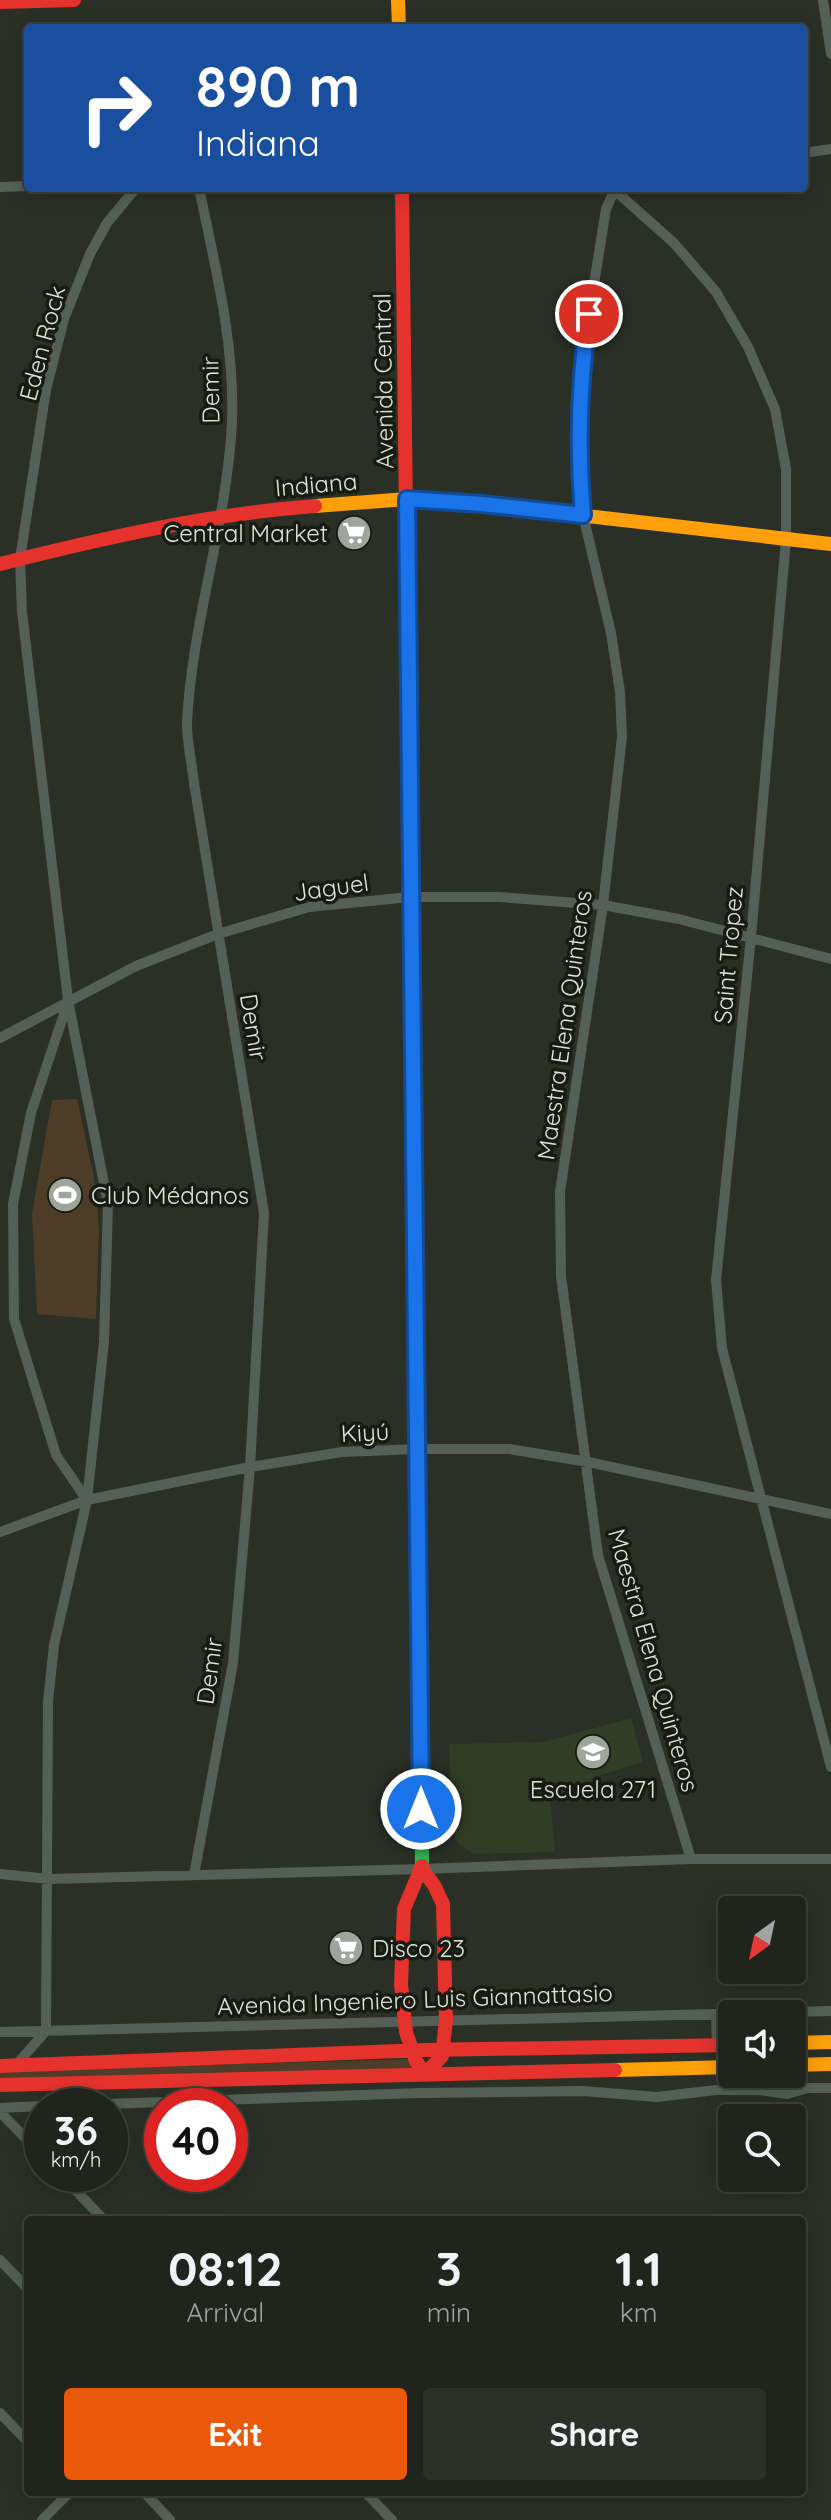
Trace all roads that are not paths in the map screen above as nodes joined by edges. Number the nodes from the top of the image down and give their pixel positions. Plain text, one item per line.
1 (74, 0) edge
2 (398, 0) edge
3 (823, 0) edge
4 (0, 2) edge
5 (399, 24) edge
6 (831, 54) edge
7 (831, 149) edge
8 (808, 152) edge
9 (24, 186) edge
10 (0, 187) edge
11 (133, 192) edge
12 (200, 192) edge
13 (402, 192) edge
14 (613, 192) edge
15 (619, 192) edge
16 (407, 499) junction
17 (583, 515) junction
18 (221, 516) junction
19 (786, 540) junction
20 (831, 544) edge
21 (20, 559) junction
22 (0, 564) edge
23 (410, 897) junction
24 (603, 905) junction
25 (218, 934) junction
26 (751, 937) junction
27 (831, 959) edge
28 (68, 1000) junction
29 (0, 1038) edge
30 (418, 1449) junction
31 (588, 1462) junction
32 (250, 1467) junction
33 (87, 1500) junction
34 (760, 1500) junction
35 (831, 1514) edge
36 (0, 1532) edge
37 (831, 1767) edge
38 (691, 1859) junction
39 (831, 1859) edge
40 (422, 1869) junction
41 (0, 1874) edge
42 (194, 1875) junction
43 (49, 1879) junction
44 (831, 2011) edge
45 (716, 2014) junction
46 (446, 2020) junction
47 (403, 2021) junction
48 (718, 2021) edge
49 (46, 2031) junction
50 (0, 2032) edge
51 (831, 2042) edge
52 (806, 2043) edge
53 (718, 2045) edge
54 (413, 2050) junction
55 (444, 2050) junction
56 (831, 2064) edge
57 (16, 2065) junction
58 (806, 2065) edge
59 (0, 2066) edge
60 (718, 2067) edge
61 (425, 2074) junction
62 (1, 2088) edge
63 (831, 2088) edge
64 (420, 2093) junction
65 (128, 2103) edge
66 (24, 2108) edge
67 (0, 2110) edge
68 (24, 2136) edge
69 (77, 2192) edge
70 (100, 2216) edge
71 (0, 2260) edge
72 (24, 2285) edge
73 (0, 2413) edge
74 (24, 2438) edge
75 (66, 2496) edge
76 (148, 2496) edge
77 (369, 2496) edge
78 (42, 2520) edge
79 (170, 2520) edge
80 (392, 2520) edge

1 - 4 street
2 - 5 street
3 - 6 street
7 - 8 street
9 - 10 street
11 - 21 street, Eden Rock
12 - 18 street, Demir
13 - 16 street, Avenida Central
14 - 17 street, Maestra Elena Quinteros
15 - 19 street, Saint Tropez
16 - 17 street, Indiana
16 - 18 street, Indiana
16 - 23 street, Avenida Central
17 - 19 street, Indiana
17 - 24 street, Maestra Elena Quinteros
18 - 21 street, Indiana
18 - 25 street, Demir
19 - 20 street, Indiana
19 - 26 street, Saint Tropez
21 - 22 street, Indiana
21 - 28 street, Eden Rock
23 - 24 street, Jaguel
23 - 25 street, Jaguel
23 - 30 street, Avenida Central
24 - 26 street, Jaguel
24 - 31 street, Maestra Elena Quinteros
25 - 28 street, Jaguel
25 - 32 street, Demir
26 - 27 street, Jaguel
26 - 34 street, Saint Tropez
28 - 29 street, Jaguel
28 - 33 street, Eden Rock
28 - 33 street, Eden Rock
30 - 31 street, Kiyú
30 - 32 street, Kiyú
30 - 40 street, Avenida Central
31 - 34 street, Kiyú
31 - 38 street, Maestra Elena Quinteros
32 - 33 street, Kiyú
32 - 42 street, Demir
33 - 36 street, Kiyú
33 - 43 street, Eden Rock
34 - 35 street, Kiyú
34 - 37 street, Saint Tropez
38 - 39 street
38 - 40 street
40 - 42 street
40 - 46 street
40 - 47 street, Avenida Central
41 - 43 street
42 - 43 street
43 - 49 street, Eden Rock
44 - 45 street, Avenida Ingeniero Luis Giannattasio
45 - 46 street, Avenida Ingeniero Luis Giannattasio
45 - 48 street
46 - 47 street, Avenida Ingeniero Luis Giannattasio
46 - 55 street
47 - 49 street, Avenida Ingeniero Luis Giannattasio
47 - 54 street, Avenida Central
49 - 50 street, Avenida Ingeniero Luis Giannattasio
49 - 57 street
51 - 52 street
53 - 55 street
54 - 55 street
54 - 57 street
54 - 61 street, Avenida Central
55 - 61 street
56 - 58 street
57 - 59 street
60 - 61 street
61 - 62 street
61 - 64 street
63 - 64 street
64 - 65 street
66 - 67 street
67 - 68 street
69 - 70 street
71 - 72 street
73 - 74 street
75 - 78 street
76 - 79 street
77 - 80 street

